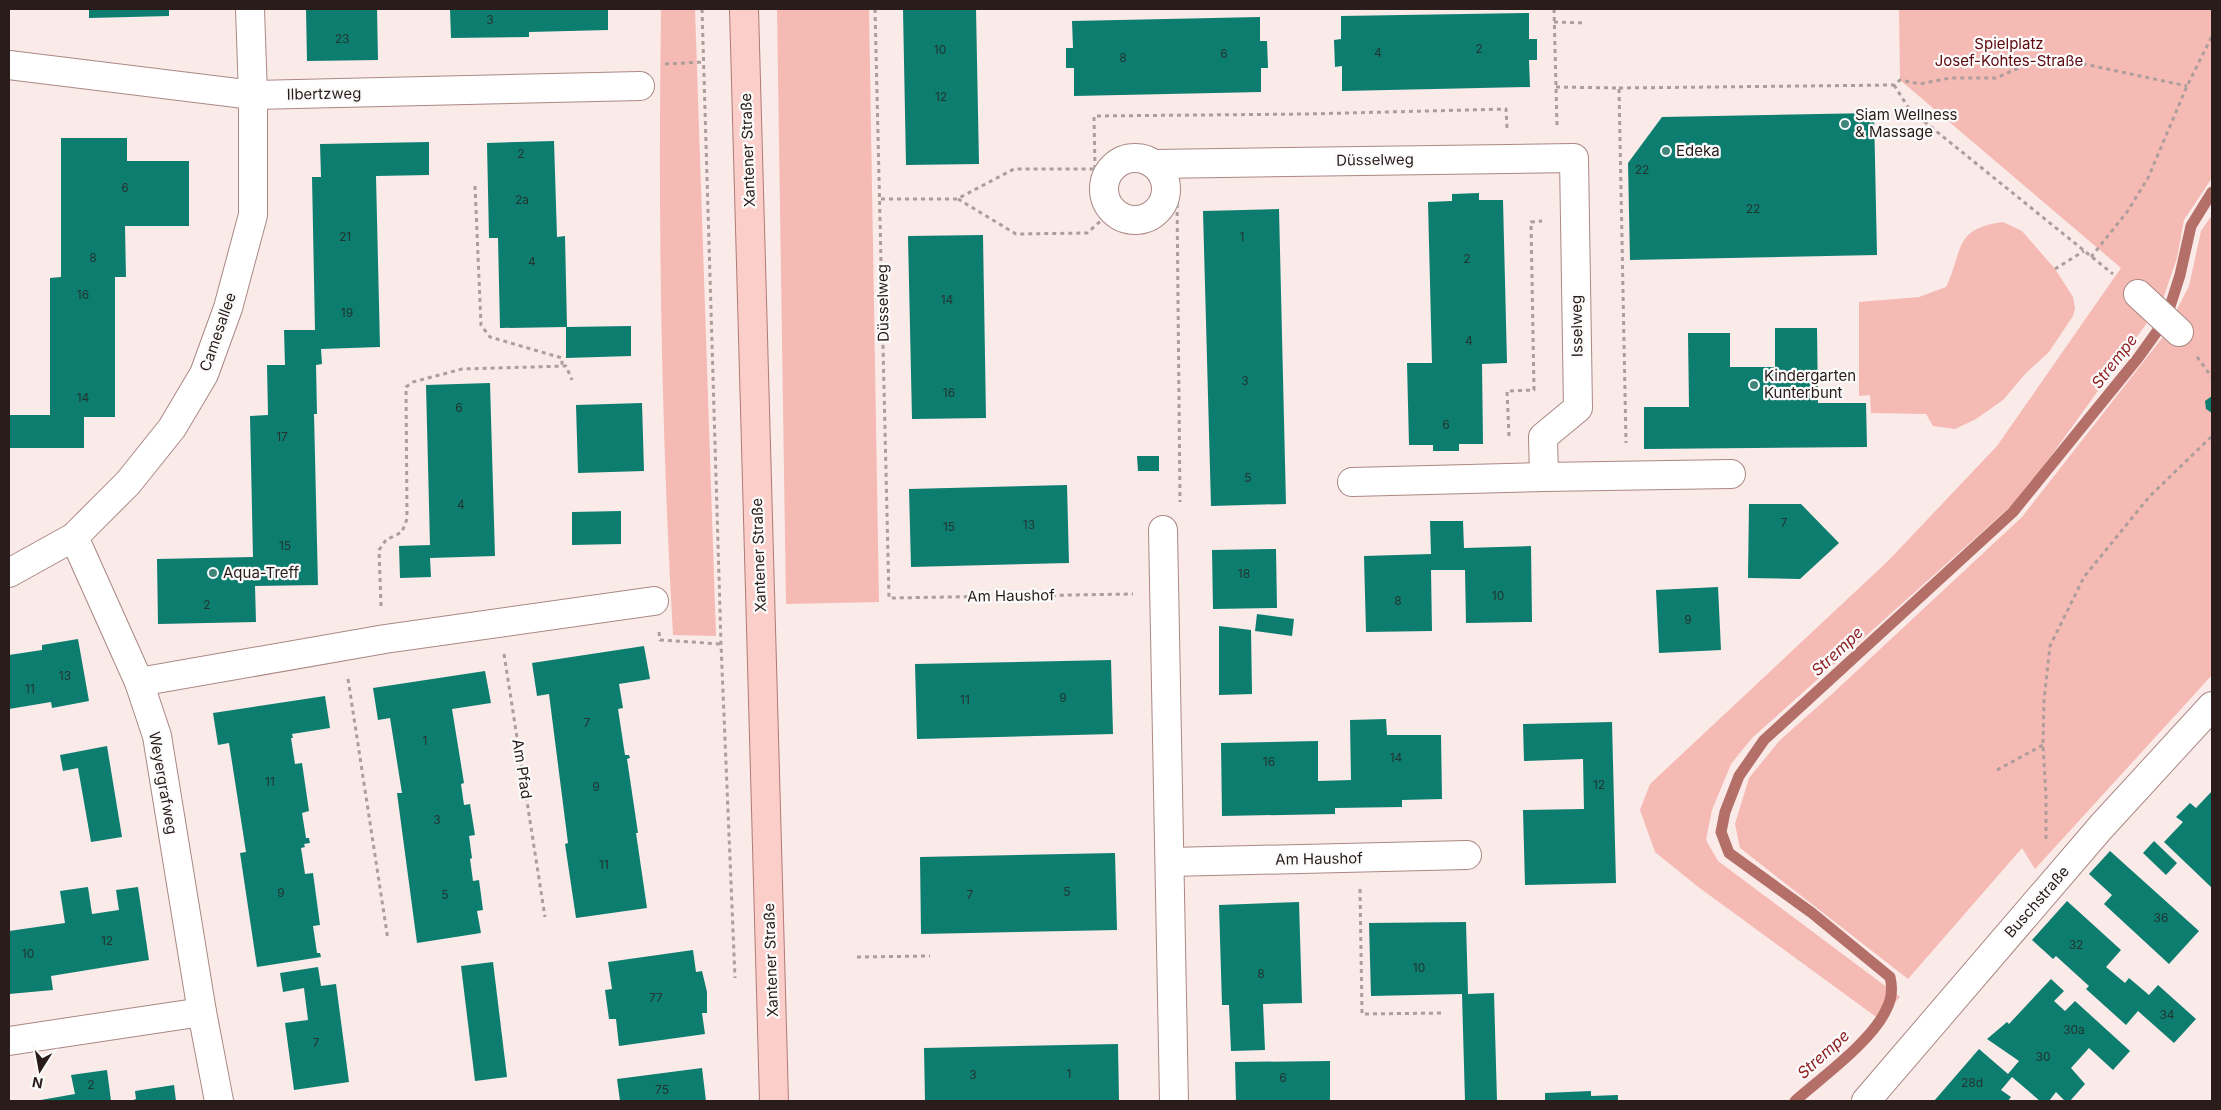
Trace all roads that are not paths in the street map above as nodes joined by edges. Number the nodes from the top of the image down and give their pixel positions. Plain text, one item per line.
1 (250, 9) edge
2 (744, 9) edge
3 (9, 64) edge
4 (640, 86) road end
5 (253, 96) junction
6 (1566, 158) joint
7 (1166, 164) junction
8 (2138, 294) road end
9 (2179, 332) dead end
10 (1731, 474) dead end
11 (1544, 477) junction
12 (1352, 482) dead end
13 (1163, 530) road end
14 (74, 537) junction
15 (9, 573) edge
16 (654, 601) road end
17 (139, 682) junction
18 (2212, 706) edge
19 (1467, 856) dead end
20 (1170, 862) junction
21 (202, 1012) junction
22 (9, 1041) edge
23 (219, 1101) edge
24 (774, 1101) edge
25 (1174, 1101) edge
26 (1866, 1101) edge

1 - 5 street, Camesallee
2 - 24 main road, Xantener Straße
3 - 5 street, Ilbertzweg
4 - 5 street, Ilbertzweg
5 - 14 street, Camesallee
6 - 7 street, Düsselweg
6 - 11 street, Isselweg
7 - 7 street, Düsselweg
8 - 9 street
10 - 11 street
11 - 12 street
13 - 20 street
14 - 15 street, Camesallee
14 - 17 street, Weyergrafweg
16 - 17 street
17 - 21 street, Weyergrafweg
18 - 26 street, Buschstraße
19 - 20 street, Am Haushof
20 - 25 street
21 - 22 street
21 - 23 street, Weyergrafweg

